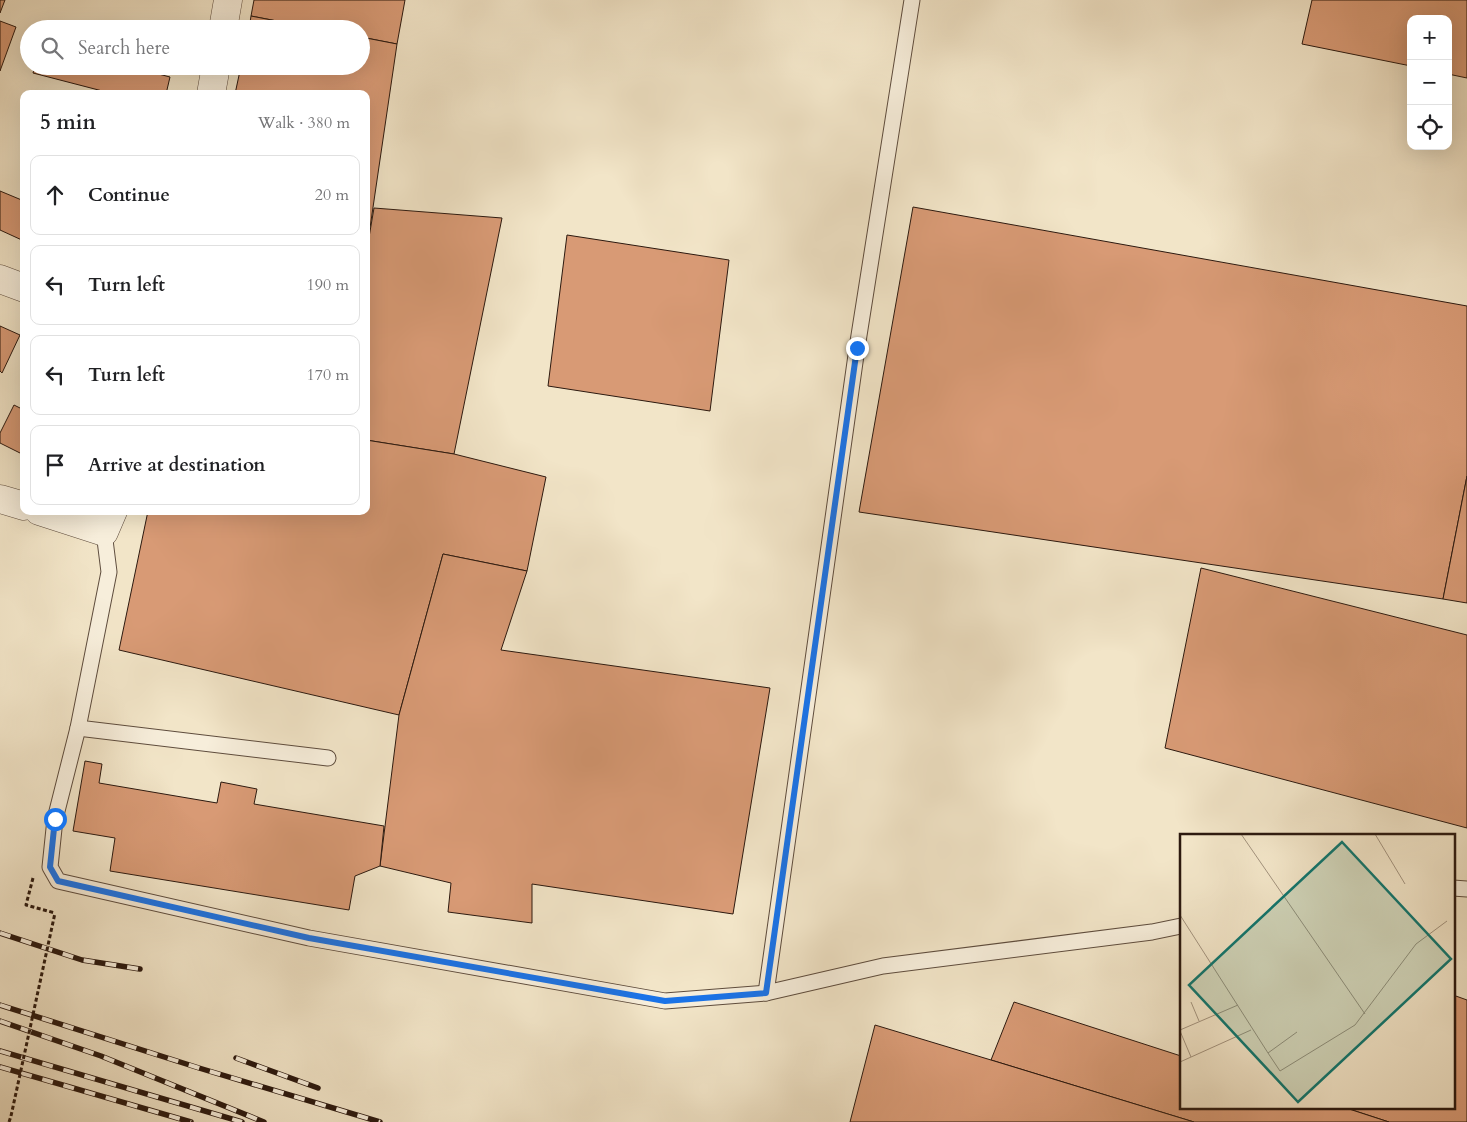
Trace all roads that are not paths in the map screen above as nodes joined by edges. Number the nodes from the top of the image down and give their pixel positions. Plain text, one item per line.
1 (228, 0) edge
2 (912, 0) edge
3 (225, 20) edge
4 (214, 75) edge
5 (212, 90) edge
6 (0, 279) edge
7 (20, 286) edge
8 (0, 499) edge
9 (20, 505) edge
10 (64, 515) edge
11 (109, 522) edge
12 (78, 728) junction
13 (328, 758) dead end
14 (1454, 888) edge
15 (1467, 889) edge
16 (1180, 926) edge
17 (766, 993) junction

1 - 3 street
2 - 17 lane
4 - 5 street
6 - 7 street
8 - 9 street
10 - 11 street
11 - 12 lane
12 - 13 lane
12 - 17 lane
14 - 15 lane
16 - 17 lane

